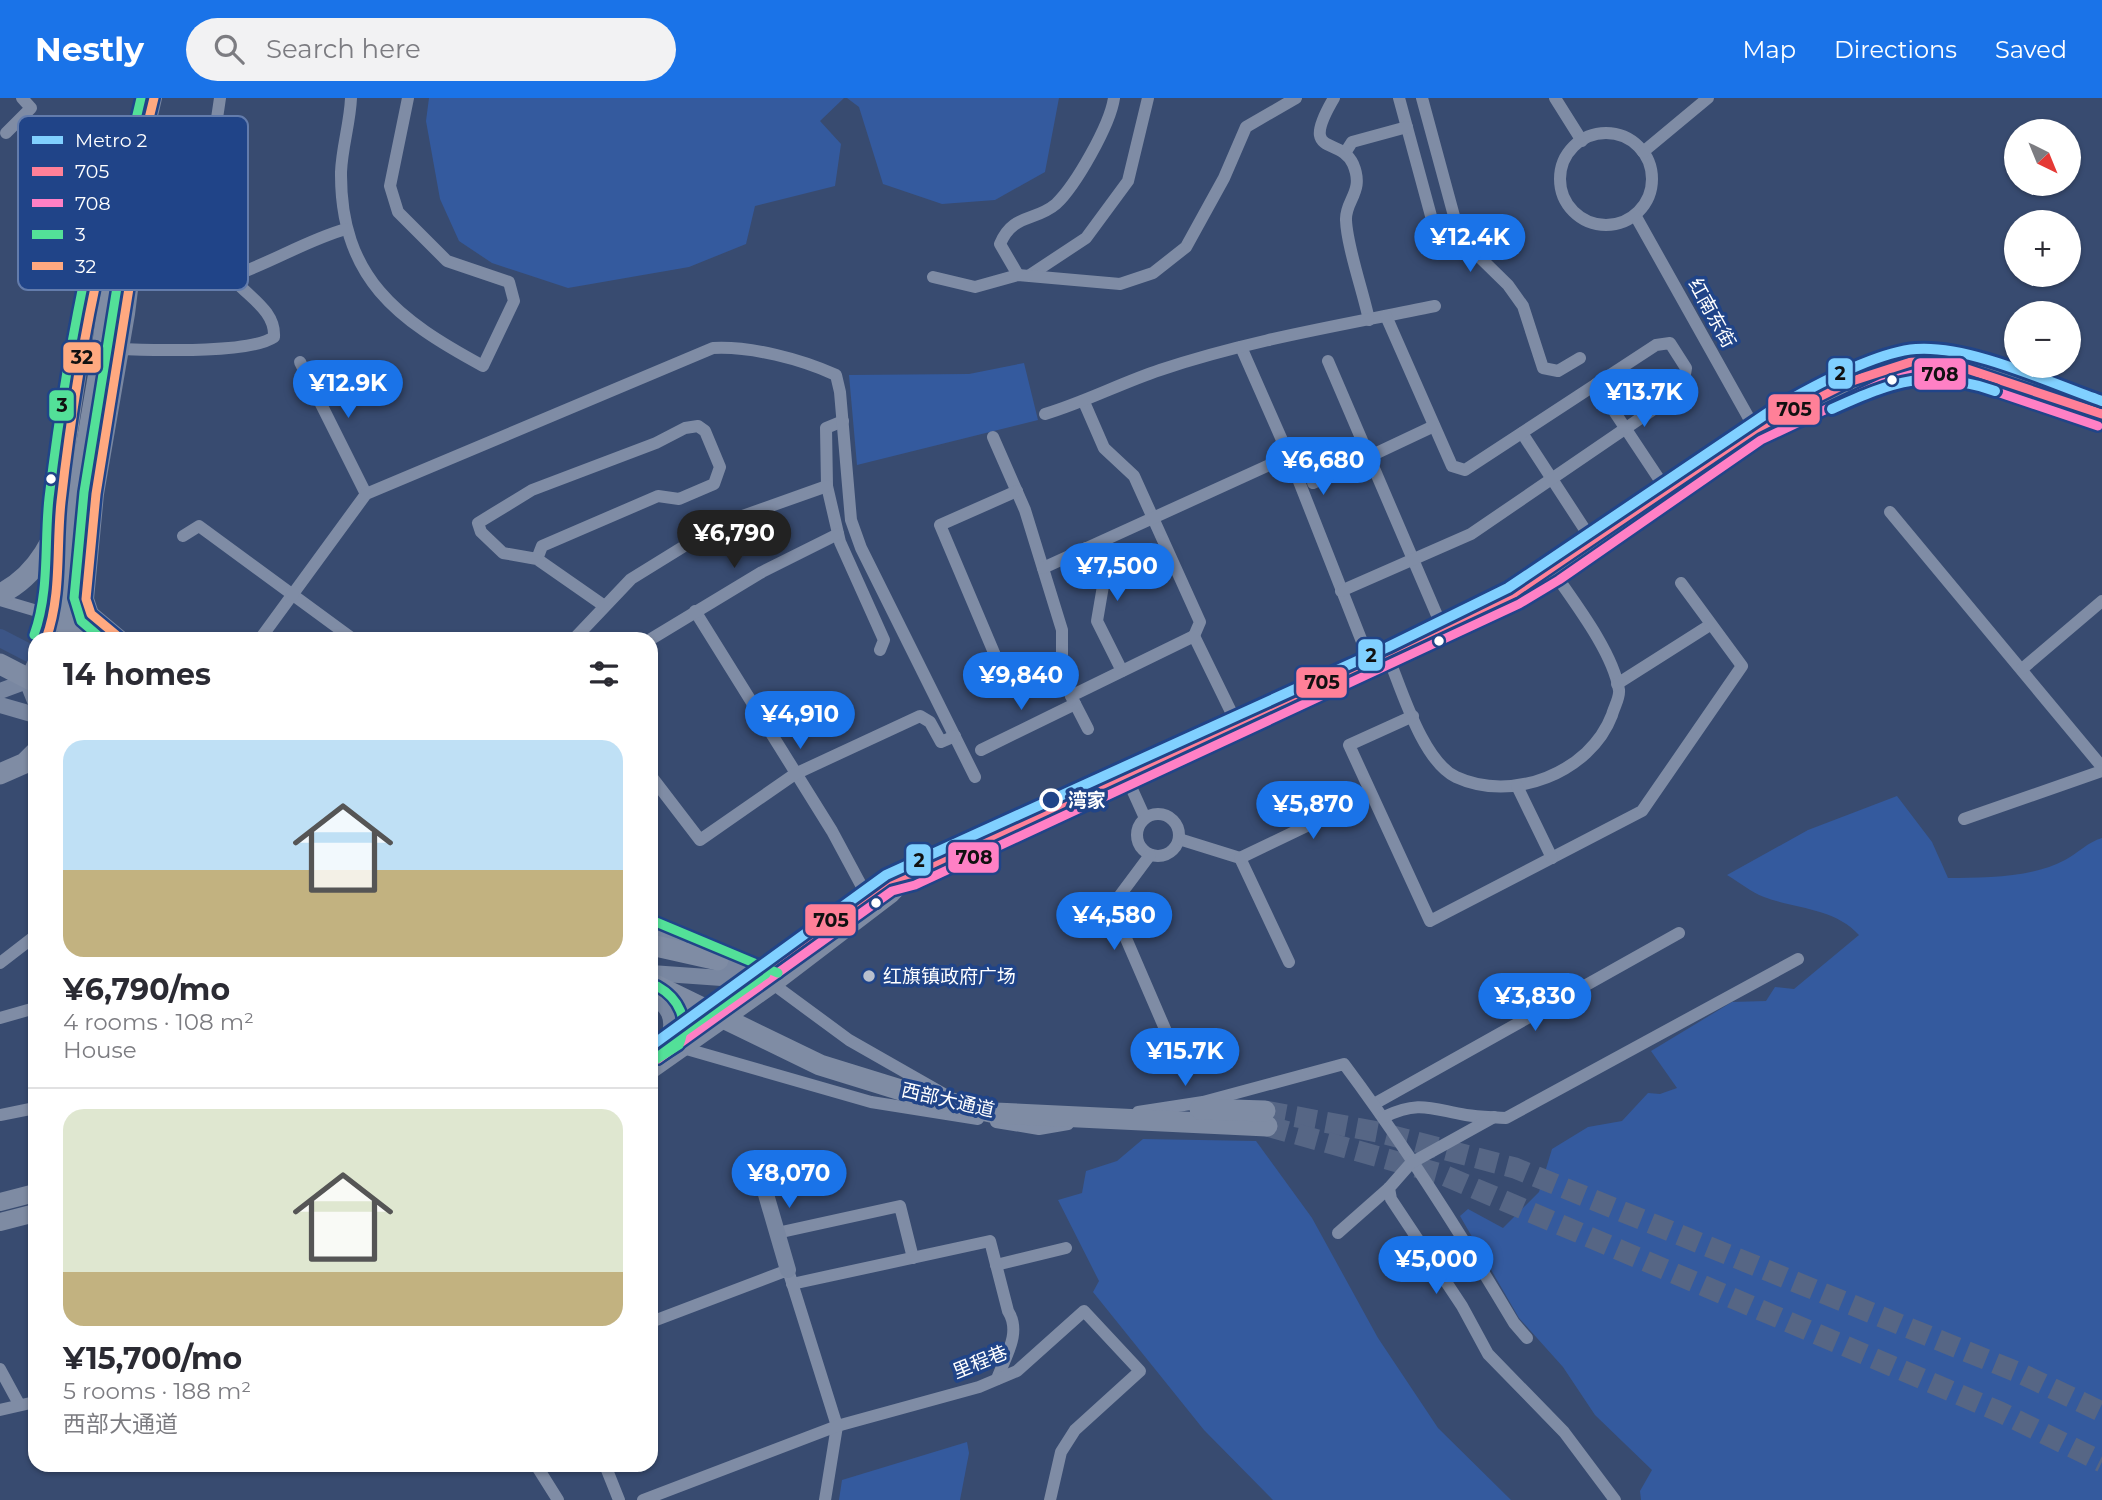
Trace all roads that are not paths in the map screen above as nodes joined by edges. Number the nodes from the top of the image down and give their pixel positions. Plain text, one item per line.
1 (22, 98) edge
2 (143, 98) edge
3 (154, 98) edge
4 (220, 98) edge
5 (351, 98) edge
6 (408, 98) edge
7 (1114, 98) edge
8 (1148, 98) edge
9 (1296, 98) edge
10 (1334, 98) edge
11 (1399, 98) edge
12 (1423, 98) edge
13 (1555, 98) edge
14 (1708, 98) edge
15 (23, 116) edge
16 (138, 116) edge
17 (150, 116) edge
18 (218, 116) edge
19 (18, 121) edge
20 (1407, 127) junction
21 (6, 133) dead end
22 (1581, 141) junction
23 (1643, 152) junction
24 (1345, 153) junction
25 (1635, 215) junction
26 (1434, 227) dead end
27 (346, 229) junction
28 (248, 270) edge
29 (1024, 275) junction
30 (933, 276) dead end
31 (92, 290) edge
32 (110, 290) edge
33 (130, 290) edge
34 (244, 290) edge
35 (1435, 306) dead end
36 (1386, 316) junction
37 (1369, 320) junction
38 (1241, 347) junction
39 (122, 349) junction
40 (1580, 358) dead end
41 (1328, 361) dead end
42 (299, 362) dead end
43 (99, 373) junction
44 (1596, 384) junction
45 (1084, 402) junction
46 (1045, 414) dead end
47 (2102, 414) edge
48 (843, 421) junction
49 (1434, 426) junction
50 (1625, 429) junction
51 (1755, 429) junction
52 (1522, 433) junction
53 (993, 437) dead end
54 (1289, 456) junction
55 (1369, 456) junction
56 (1552, 479) junction
57 (80, 480) junction
58 (1313, 482) dead end
59 (827, 486) junction
60 (1017, 491) junction
61 (1667, 491) junction
62 (366, 494) junction
63 (1890, 512) dead end
64 (1153, 518) junction
65 (838, 534) junction
66 (183, 536) dead end
67 (1593, 542) junction
68 (1086, 548) junction
69 (1415, 558) junction
70 (537, 559) junction
71 (1043, 568) junction
72 (1552, 570) junction
73 (1681, 583) dead end
74 (1341, 591) junction
75 (0, 594) edge
76 (293, 594) junction
77 (0, 600) edge
78 (2102, 601) edge
79 (603, 605) junction
80 (695, 611) junction
81 (1710, 625) junction
82 (1442, 627) junction
83 (54, 631) edge
84 (93, 631) edge
85 (265, 632) edge
86 (344, 632) edge
87 (580, 632) edge
88 (658, 635) edge
89 (1194, 636) junction
90 (880, 650) dead end
91 (0, 652) edge
92 (1387, 654) junction
93 (1370, 662) junction
94 (0, 664) edge
95 (1062, 664) junction
96 (2022, 669) junction
97 (28, 671) edge
98 (1122, 671) junction
99 (28, 672) edge
100 (28, 677) edge
101 (1617, 684) junction
102 (0, 691) edge
103 (1073, 700) junction
104 (0, 705) edge
105 (28, 713) edge
106 (1413, 716) junction
107 (1237, 724) junction
108 (1088, 729) dead end
109 (955, 736) junction
110 (981, 750) dead end
111 (28, 760) edge
112 (2102, 769) edge
113 (0, 774) edge
114 (795, 774) junction
115 (1126, 776) junction
116 (975, 777) dead end
117 (658, 785) edge
118 (1517, 786) junction
119 (1371, 795) junction
120 (1145, 818) junction
121 (1964, 819) dead end
122 (1179, 839) junction
123 (1150, 855) junction
124 (1240, 858) junction
125 (1552, 858) junction
126 (869, 900) junction
127 (1679, 933) dead end
128 (658, 936) edge
129 (28, 941) edge
130 (658, 947) edge
131 (1798, 959) dead end
132 (718, 960) junction
133 (1289, 962) dead end
134 (0, 963) edge
135 (658, 973) edge
136 (658, 976) edge
137 (756, 984) junction
138 (658, 995) edge
139 (658, 998) edge
140 (28, 1010) edge
141 (0, 1018) edge
142 (681, 1043) junction
143 (658, 1048) edge
144 (1178, 1059) dead end
145 (658, 1064) edge
146 (1374, 1104) junction
147 (28, 1109) edge
148 (0, 1115) edge
149 (1384, 1117) junction
150 (1494, 1117) junction
151 (992, 1121) junction
152 (756, 1160) dead end
153 (1411, 1163) junction
154 (1389, 1188) junction
155 (28, 1195) edge
156 (0, 1202) edge
157 (28, 1215) edge
158 (0, 1222) edge
159 (777, 1233) junction
160 (1338, 1234) dead end
161 (1066, 1248) dead end
162 (913, 1258) junction
163 (996, 1265) junction
164 (790, 1277) junction
165 (658, 1320) edge
166 (1527, 1338) dead end
167 (0, 1369) edge
168 (997, 1379) junction
169 (28, 1403) edge
170 (19, 1404) junction
171 (0, 1410) edge
172 (837, 1426) junction
173 (541, 1472) edge
174 (608, 1472) edge
175 (558, 1500) edge
176 (619, 1500) edge
177 (643, 1500) edge
178 (825, 1500) edge
179 (1050, 1500) edge
180 (1615, 1500) edge

1 - 15 street
2 - 16 main road
3 - 17 main road
4 - 18 street
5 - 27 street
6 - 27 street
7 - 29 street
8 - 29 street
9 - 29 street
10 - 24 street
11 - 20 street
12 - 40 street
13 - 22 street
14 - 23 street
19 - 21 street
20 - 24 street
20 - 26 street
22 - 23 street
22 - 25 street
23 - 25 street
24 - 37 street
25 - 51 street, 红南东街
27 - 28 street
29 - 30 street
31 - 83 main road
32 - 43 highway, bridge
33 - 39 main road
34 - 39 street
35 - 36 street
36 - 37 street
36 - 49 street
37 - 38 street
38 - 45 street
38 - 54 street
39 - 84 main road
41 - 55 street
42 - 62 street
43 - 57 highway, bridge
43 - 75 highway, bridge
44 - 50 street
44 - 50 street
44 - 52 street
45 - 46 street
45 - 64 street
47 - 51 main road
48 - 59 street
48 - 62 street
48 - 109 street
49 - 52 street
49 - 55 street
50 - 56 street
50 - 61 street
51 - 61 main road
52 - 56 street
53 - 60 street
54 - 64 street
54 - 74 street
55 - 58 street
55 - 69 street
56 - 67 street
56 - 69 street
57 - 83 highway, bridge
57 - 84 highway, bridge
59 - 65 street
59 - 79 street
60 - 71 street
60 - 95 street
61 - 67 main road
62 - 76 street
63 - 96 street
64 - 68 street
64 - 89 street
65 - 80 street
65 - 90 street
66 - 76 street
67 - 72 main road
68 - 71 street
68 - 98 street
69 - 74 street
69 - 82 street
70 - 70 street
70 - 79 street
71 - 95 street
72 - 82 main road
72 - 101 street
73 - 81 street
74 - 93 street
76 - 85 street
76 - 86 street
77 - 83 street
78 - 96 street
79 - 87 street
80 - 88 street
80 - 114 street
81 - 101 street
81 - 125 street
82 - 92 main road
83 - 84 main road
89 - 98 street
89 - 107 street
91 - 97 highway
92 - 93 main road
92 - 106 street
93 - 107 main road
94 - 99 highway, bridge
95 - 103 street
96 - 112 street
98 - 103 street
100 - 102 main road
101 - 118 street
103 - 108 street
103 - 110 street
104 - 105 main road
106 - 118 street
106 - 119 street
107 - 115 main road
109 - 114 street
109 - 116 street
111 - 113 highway
112 - 121 street
114 - 117 street
114 - 126 street
115 - 120 street
115 - 126 main road
118 - 125 street
119 - 124 street
119 - 125 street
120 - 122 street
120 - 123 street
122 - 123 street
122 - 124 street
123 - 144 street
124 - 133 street
126 - 137 main road
127 - 146 street
128 - 132 main road
129 - 134 street
130 - 132 highway
131 - 150 street
132 - 137 main road
135 - 137 main road
136 - 138 highway, 西部大通道, bridge
137 - 142 main road
137 - 151 street
139 - 142 main road
140 - 141 street
142 - 143 main road
142 - 145 main road
142 - 151 street
146 - 149 street
146 - 151 street
147 - 148 street
149 - 150 street
149 - 153 street
150 - 153 street
152 - 159 main road
153 - 154 street
153 - 166 street
154 - 160 street
154 - 180 street
155 - 156 main road
157 - 158 main road
159 - 162 street
159 - 164 main road
161 - 163 street
162 - 163 street
162 - 164 street
163 - 168 street
164 - 165 street
164 - 172 street
167 - 170 street
168 - 172 street, 里程巷
168 - 179 street, 里程巷
169 - 170 street
170 - 171 street
172 - 177 street, 里程巷
172 - 178 street
173 - 175 street
174 - 176 street

